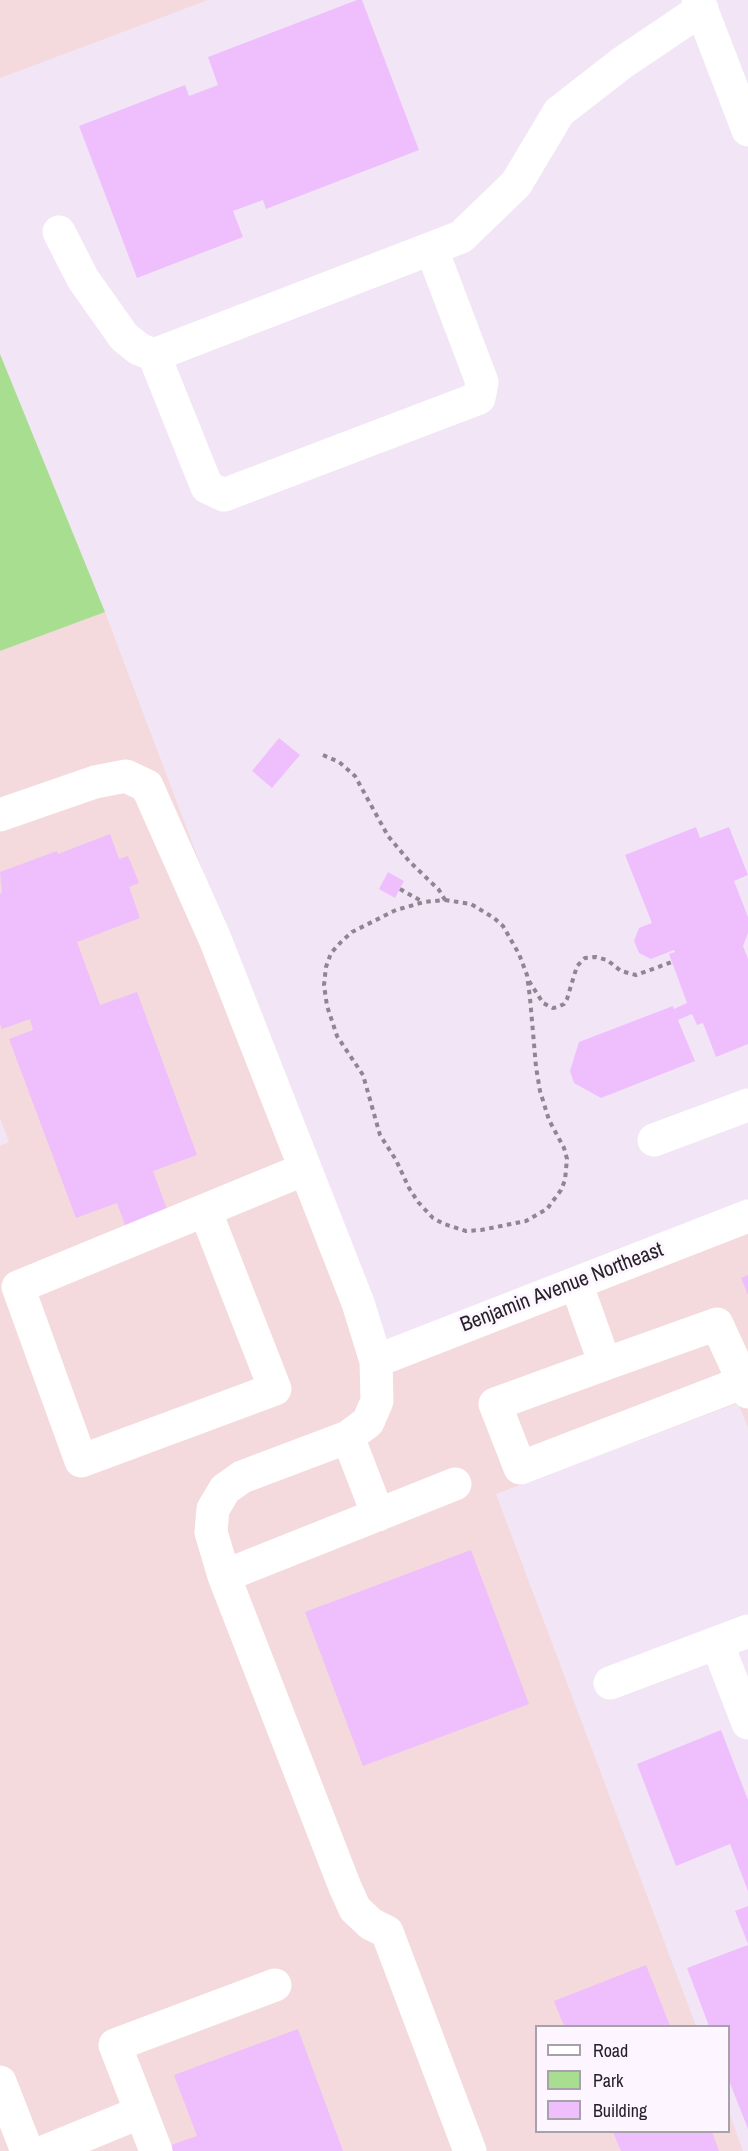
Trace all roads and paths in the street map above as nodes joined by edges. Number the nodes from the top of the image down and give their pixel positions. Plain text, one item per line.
1 (700, 4) edge
2 (748, 130) edge
3 (60, 232) dead end
4 (432, 250) junction
5 (154, 355) junction
6 (323, 755) dead end
7 (0, 815) edge
8 (400, 889) dead end
9 (445, 900) junction
10 (424, 902) junction
11 (672, 962) dead end
12 (527, 978) junction
13 (748, 1105) edge
14 (654, 1140) dead end
15 (305, 1169) junction
16 (205, 1210) junction
17 (748, 1216) edge
18 (576, 1283) junction
19 (376, 1361) junction
20 (605, 1364) junction
21 (746, 1387) edge
22 (348, 1437) junction
23 (455, 1484) dead end
24 (378, 1515) junction
25 (224, 1576) junction
26 (748, 1631) edge
27 (717, 1643) junction
28 (610, 1683) dead end
29 (748, 1723) edge
30 (275, 1985) dead end
31 (0, 2082) edge
32 (141, 2112) junction
33 (27, 2151) edge
34 (46, 2151) edge
35 (156, 2151) edge
36 (470, 2151) edge

1 - 2 street
1 - 4 street
3 - 5 street
4 - 5 street
4 - 5 street
6 - 9 path
7 - 15 street
8 - 10 path
9 - 10 path
9 - 12 path
10 - 12 path
11 - 12 path
13 - 14 street
15 - 16 street
15 - 19 street
16 - 16 street
17 - 18 street, Benjamin Avenue Northeast
18 - 19 street, Benjamin Avenue Northeast
18 - 20 street
19 - 22 street
20 - 21 street
20 - 21 street
22 - 24 street
22 - 25 street
23 - 24 street
24 - 25 street
25 - 36 street
26 - 27 street
27 - 28 street
27 - 29 street
30 - 32 street
31 - 33 street
32 - 34 street
32 - 35 street

